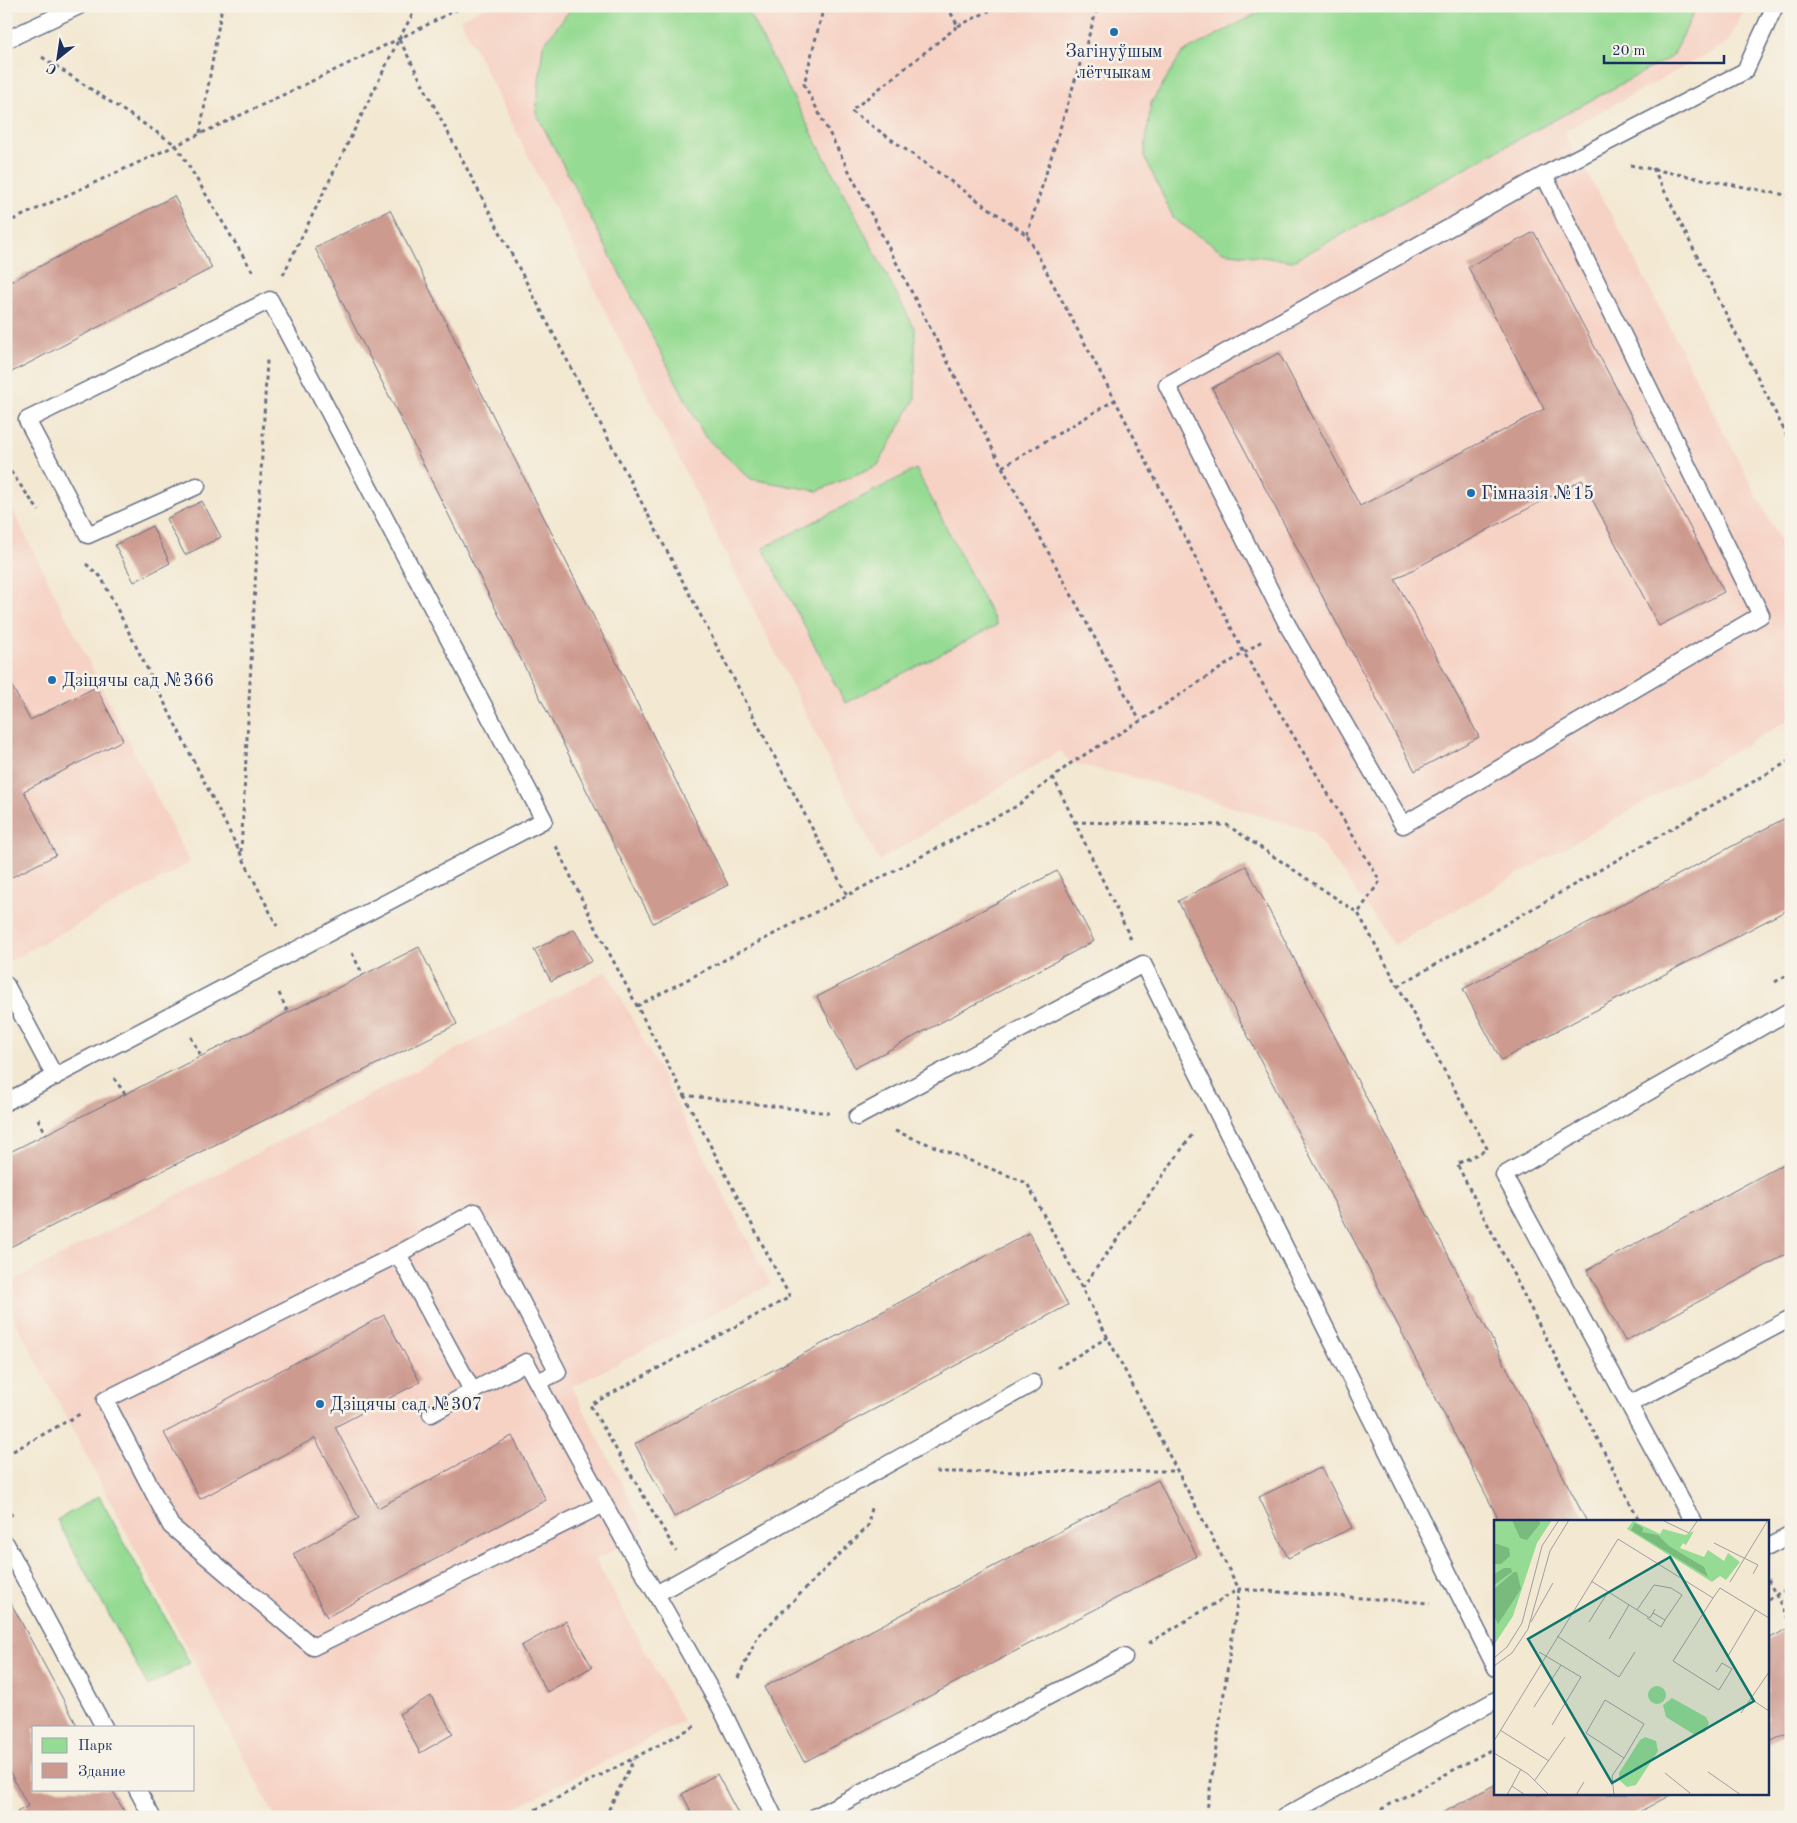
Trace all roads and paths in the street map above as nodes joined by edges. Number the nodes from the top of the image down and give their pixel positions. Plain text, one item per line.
1 (79, 6) edge
2 (222, 6) edge
3 (417, 6) edge
4 (464, 6) edge
5 (824, 6) edge
6 (948, 6) edge
7 (999, 6) edge
8 (1098, 6) edge
9 (1775, 6) edge
10 (958, 26) junction
11 (8, 34) edge
12 (399, 39) junction
13 (200, 134) junction
14 (176, 145) junction
15 (1625, 164) dead end
16 (1653, 168) junction
17 (1544, 174) junction
18 (1791, 196) edge
19 (6, 223) edge
20 (1027, 235) junction
21 (270, 300) junction
22 (267, 359) dead end
23 (1115, 400) junction
24 (1791, 444) edge
25 (6, 465) edge
26 (1002, 466) junction
27 (197, 486) dead end
28 (44, 517) dead end
29 (79, 559) dead end
30 (1288, 626) junction
31 (1243, 651) junction
32 (1140, 721) junction
33 (1791, 760) edge
34 (1053, 777) junction
35 (544, 820) junction
36 (1074, 822) junction
37 (241, 852) junction
38 (847, 895) junction
39 (1358, 913) junction
40 (291, 953) junction
41 (1143, 964) junction
42 (6, 985) edge
43 (1398, 986) junction
44 (637, 1006) junction
45 (1791, 1010) edge
46 (55, 1077) junction
47 (6, 1102) edge
48 (1214, 1104) junction
49 (857, 1117) dead end
50 (1487, 1150) junction
51 (1504, 1175) junction
52 (398, 1254) junction
53 (1082, 1288) dead end
54 (1791, 1318) edge
55 (1108, 1338) dead end
56 (538, 1382) junction
57 (1033, 1383) joint
58 (472, 1392) junction
59 (104, 1400) junction
60 (1630, 1404) junction
61 (431, 1414) dead end
62 (6, 1455) edge
63 (1178, 1471) dead end
64 (933, 1472) dead end
65 (604, 1504) junction
66 (1639, 1520) edge
67 (1692, 1520) edge
68 (1791, 1535) edge
69 (6, 1544) edge
70 (1770, 1546) edge
71 (690, 1576) junction
72 (1770, 1584) edge
73 (1791, 1587) edge
74 (656, 1594) junction
75 (1775, 1595) junction
76 (1770, 1598) edge
77 (1465, 1606) junction
78 (1791, 1624) edge
79 (1124, 1657) joint
80 (1494, 1664) edge
81 (1494, 1701) edge
82 (103, 1726) edge
83 (1494, 1748) edge
84 (635, 1758) dead end
85 (138, 1790) edge
86 (1791, 1814) edge
87 (152, 1817) edge
88 (605, 1817) edge
89 (774, 1817) edge
90 (815, 1817) edge
91 (1284, 1817) edge
92 (1367, 1817) edge
93 (1786, 1817) edge

1 - 11 lane
2 - 13 path
3 - 12 path
4 - 12 path
5 - 26 path
6 - 10 path
7 - 10 path
8 - 20 path
9 - 17 lane
10 - 20 path
11 - 14 path
12 - 13 path
12 - 21 path
12 - 38 path
13 - 14 path
14 - 19 path
14 - 21 path
15 - 16 path
16 - 18 path
16 - 24 path
17 - 30 lane
17 - 30 lane
20 - 23 path
21 - 27 lane
21 - 35 lane
22 - 37 path
23 - 26 path
23 - 31 path
25 - 28 path
26 - 32 path
29 - 37 path
30 - 31 path
31 - 32 path
31 - 39 path
32 - 34 path
33 - 43 path
34 - 36 path
34 - 38 path
35 - 40 lane
35 - 44 path
36 - 39 path
36 - 41 path
37 - 40 path
38 - 44 path
39 - 43 path
40 - 46 lane
41 - 48 lane
41 - 49 lane
42 - 46 lane
43 - 50 path
44 - 71 path
45 - 51 lane
46 - 47 lane
48 - 53 path
48 - 77 lane
50 - 51 path
50 - 66 path
51 - 60 lane
52 - 56 lane
52 - 58 lane
52 - 59 lane
54 - 60 lane
55 - 57 path
56 - 58 lane
56 - 65 lane
57 - 71 lane
58 - 61 lane
59 - 62 path
59 - 65 lane
60 - 67 lane
63 - 64 path
65 - 74 lane
68 - 70 lane
69 - 82 lane
71 - 74 lane
72 - 75 path
73 - 75 path
74 - 89 lane
75 - 76 path
75 - 78 path
77 - 79 path
77 - 80 lane
79 - 90 lane
81 - 91 lane
83 - 92 path
84 - 88 path
85 - 87 lane
86 - 93 path

